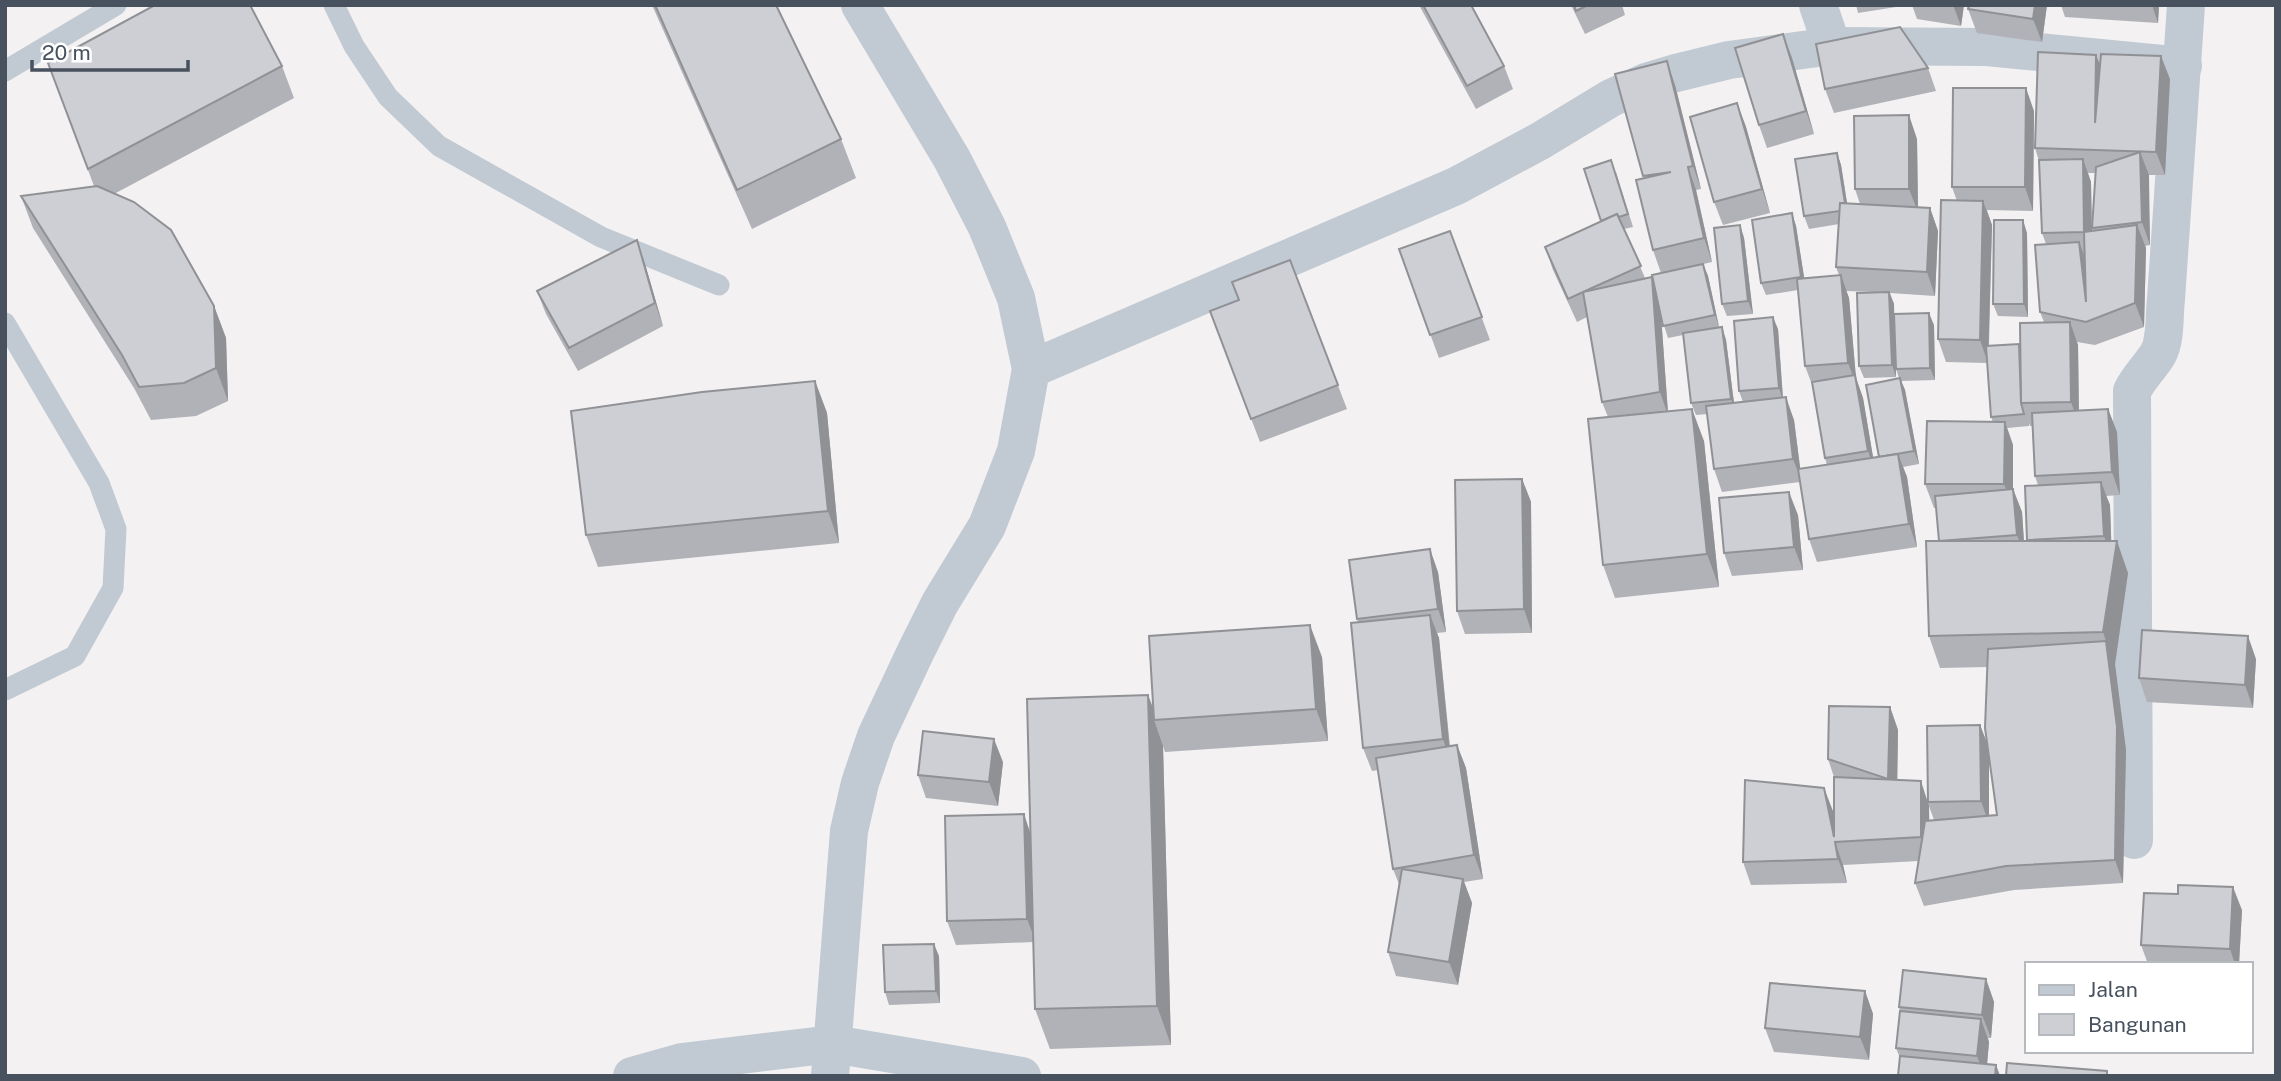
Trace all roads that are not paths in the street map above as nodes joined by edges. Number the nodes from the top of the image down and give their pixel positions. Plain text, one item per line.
1 (116, 5) edge
2 (334, 5) edge
3 (860, 5) edge
4 (1818, 5) edge
5 (2186, 5) edge
6 (1832, 46) junction
7 (2183, 66) junction
8 (5, 71) edge
9 (719, 285) dead end
10 (5, 323) edge
11 (1031, 369) junction
12 (5, 690) edge
13 (2134, 841) dead end
14 (832, 1060) edge
15 (632, 1076) edge
16 (1022, 1076) edge

1 - 8 lane
2 - 9 lane
3 - 11 street
4 - 6 street
5 - 7 street
6 - 7 street
6 - 11 street
7 - 13 street
10 - 12 lane
11 - 14 street
14 - 15 street
14 - 16 street

